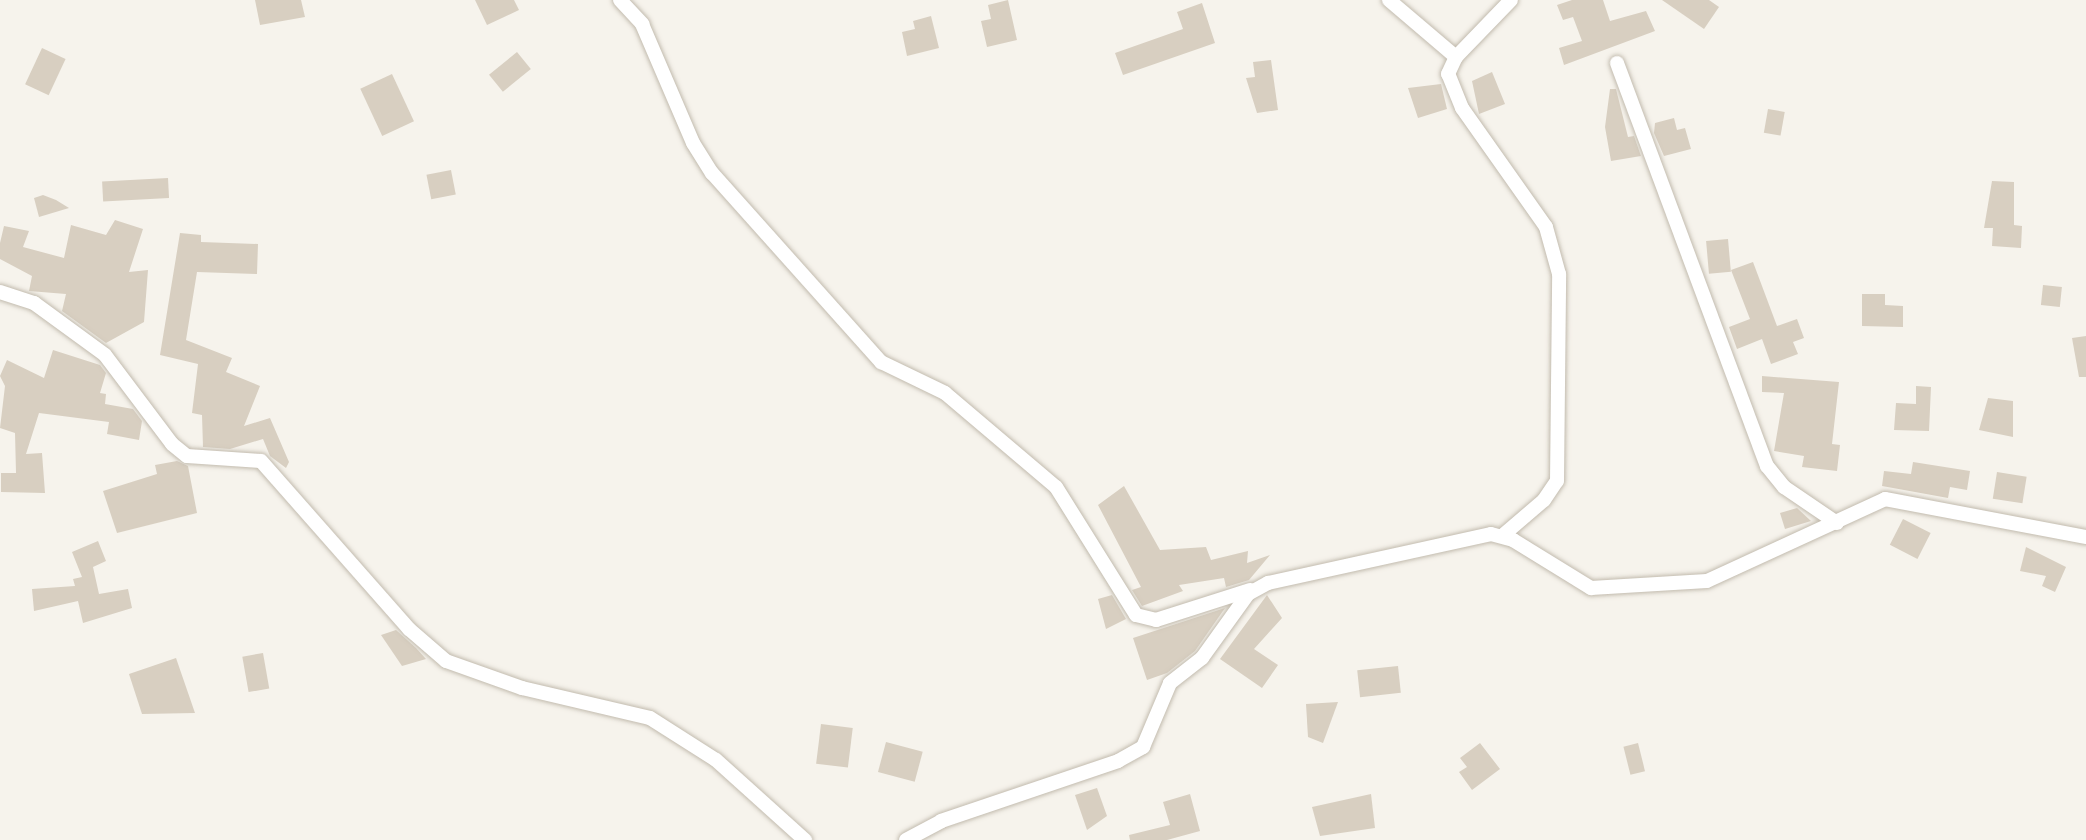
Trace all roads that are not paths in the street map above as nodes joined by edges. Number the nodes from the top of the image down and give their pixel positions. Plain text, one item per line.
1 (620, 0) edge
2 (1389, 0) edge
3 (1511, 0) edge
4 (1456, 57) junction
5 (1617, 63) dead end
6 (0, 292) edge
7 (1837, 523) junction
8 (1502, 536) junction
9 (2086, 537) edge
10 (1258, 587) junction
11 (805, 840) edge
12 (906, 840) edge

1 - 10 street
2 - 4 street
3 - 4 street
4 - 8 street
5 - 7 street
6 - 11 street
7 - 8 street
7 - 9 street
8 - 10 street
10 - 12 street

